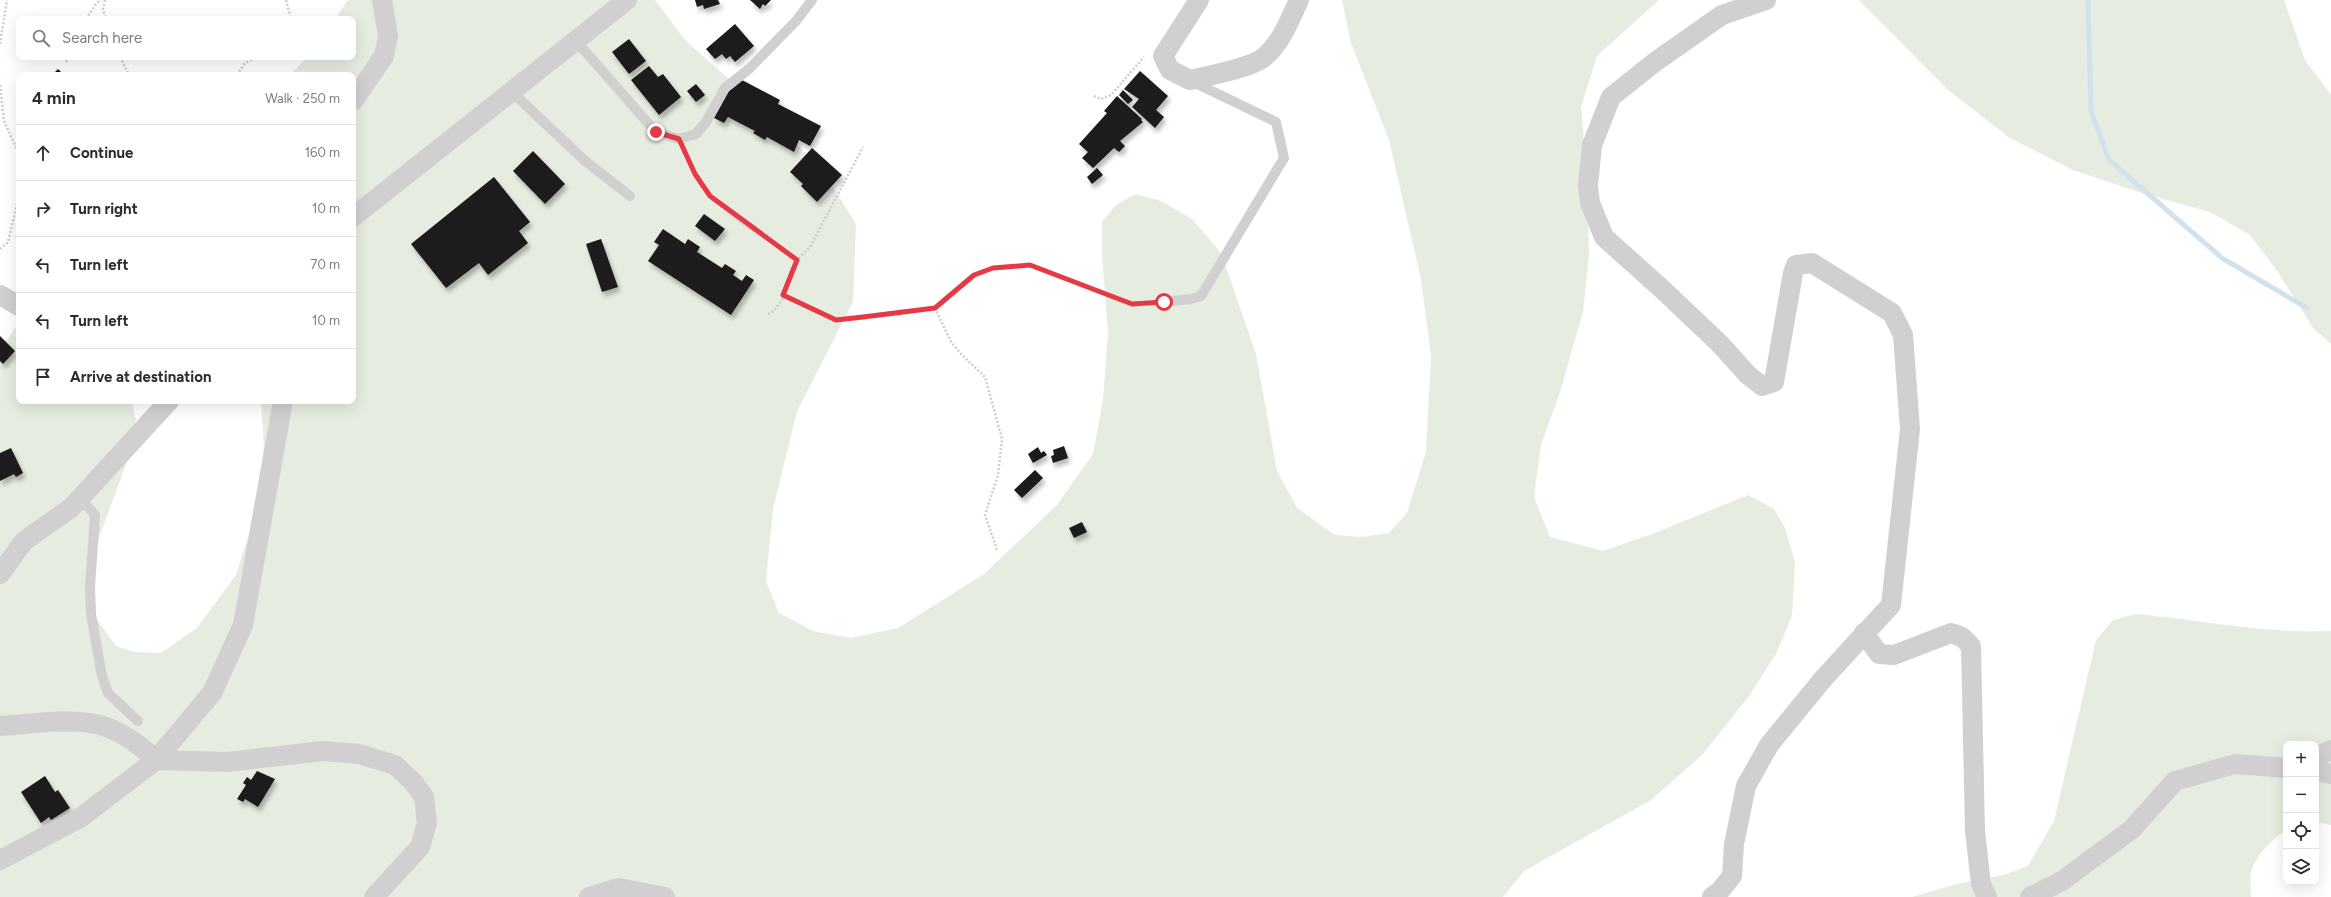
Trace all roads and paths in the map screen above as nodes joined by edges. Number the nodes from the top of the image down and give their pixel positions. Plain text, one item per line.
1 (7, 0) edge
2 (101, 0) edge
3 (105, 0) edge
4 (286, 0) edge
5 (382, 0) edge
6 (627, 0) edge
7 (812, 0) edge
8 (1199, 0) edge
9 (1299, 0) edge
10 (1766, 0) edge
11 (88, 16) edge
12 (105, 16) edge
13 (290, 16) edge
14 (576, 41) junction
15 (0, 44) edge
16 (1163, 56) junction
17 (122, 60) edge
18 (250, 60) edge
19 (128, 72) edge
20 (239, 72) edge
21 (1190, 80) junction
22 (0, 85) edge
23 (512, 92) junction
24 (1094, 96) dead end
25 (356, 97) edge
26 (679, 139) junction
27 (16, 147) edge
28 (863, 147) dead end
29 (630, 196) dead end
30 (16, 209) edge
31 (356, 215) edge
32 (0, 249) edge
33 (797, 260) junction
34 (0, 295) edge
35 (783, 295) junction
36 (1164, 302) joint
37 (16, 304) edge
38 (935, 308) junction
39 (768, 314) dead end
40 (166, 404) edge
41 (282, 404) edge
42 (80, 498) junction
43 (997, 550) dead end
44 (0, 574) edge
45 (1864, 633) junction
46 (138, 721) dead end
47 (0, 726) edge
48 (2331, 750) edge
49 (2319, 756) edge
50 (156, 760) junction
51 (2283, 768) edge
52 (2319, 772) edge
53 (2331, 774) edge
54 (0, 860) edge
55 (374, 897) edge
56 (589, 897) edge
57 (665, 897) edge
58 (1712, 897) edge
59 (1987, 897) edge
60 (2030, 897) edge

1 - 15 path
2 - 11 path
3 - 12 path
4 - 13 path
5 - 25 street
6 - 14 street
7 - 26 lane
8 - 16 street
9 - 21 street
10 - 45 street
14 - 23 street
14 - 26 lane
16 - 21 street
16 - 24 path
17 - 19 path
18 - 20 path
21 - 36 lane
22 - 27 path
23 - 29 lane
23 - 31 street
26 - 33 path
28 - 33 path
30 - 32 path
33 - 35 path
34 - 37 street
35 - 38 path
35 - 39 path
36 - 38 path
38 - 43 path
40 - 42 street
41 - 50 street
42 - 44 street
42 - 46 lane
45 - 58 street
45 - 59 street
47 - 50 street
48 - 49 street
50 - 54 street
50 - 55 street
51 - 60 street
52 - 53 street
56 - 57 street

